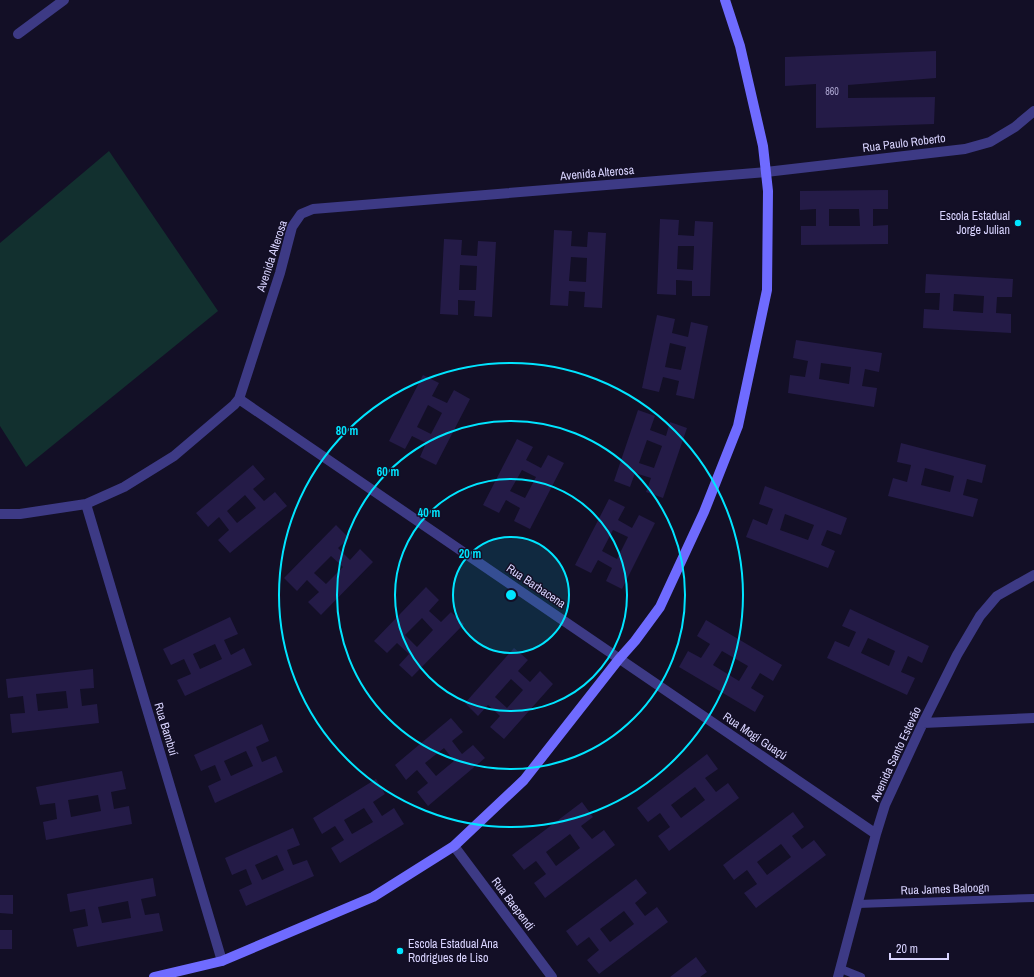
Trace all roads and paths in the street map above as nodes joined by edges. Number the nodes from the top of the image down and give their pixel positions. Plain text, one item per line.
1 (64, 0) edge
2 (724, 0) edge
3 (18, 34) dead end
4 (1034, 111) edge
5 (766, 172) junction
6 (239, 399) junction
7 (86, 504) junction
8 (0, 514) edge
9 (1034, 575) edge
10 (620, 659) junction
11 (1034, 718) edge
12 (923, 724) junction
13 (876, 834) junction
14 (454, 846) junction
15 (1034, 898) edge
16 (858, 904) junction
17 (222, 961) junction
18 (839, 973) edge
19 (154, 977) edge
20 (552, 977) edge
21 (860, 977) edge

1 - 3 street
2 - 5 street
4 - 5 street, Rua Paulo Roberto
5 - 6 street, Avenida Alterosa
5 - 10 street
6 - 7 street
6 - 10 street, Rua Barbacena
7 - 8 street
7 - 17 street, Rua Bambuí
9 - 12 street, Avenida Santo Estevão
10 - 13 street, Rua Mogi Guaçú
10 - 14 street
11 - 12 street
12 - 13 street, Avenida Santo Estevão
13 - 16 street, Avenida Santo Estevão
14 - 17 street
14 - 20 street, Rua Baependi
15 - 16 lane, Rua James Baloogn
16 - 18 street, Avenida Santo Estevão
17 - 19 street
18 - 21 lane

